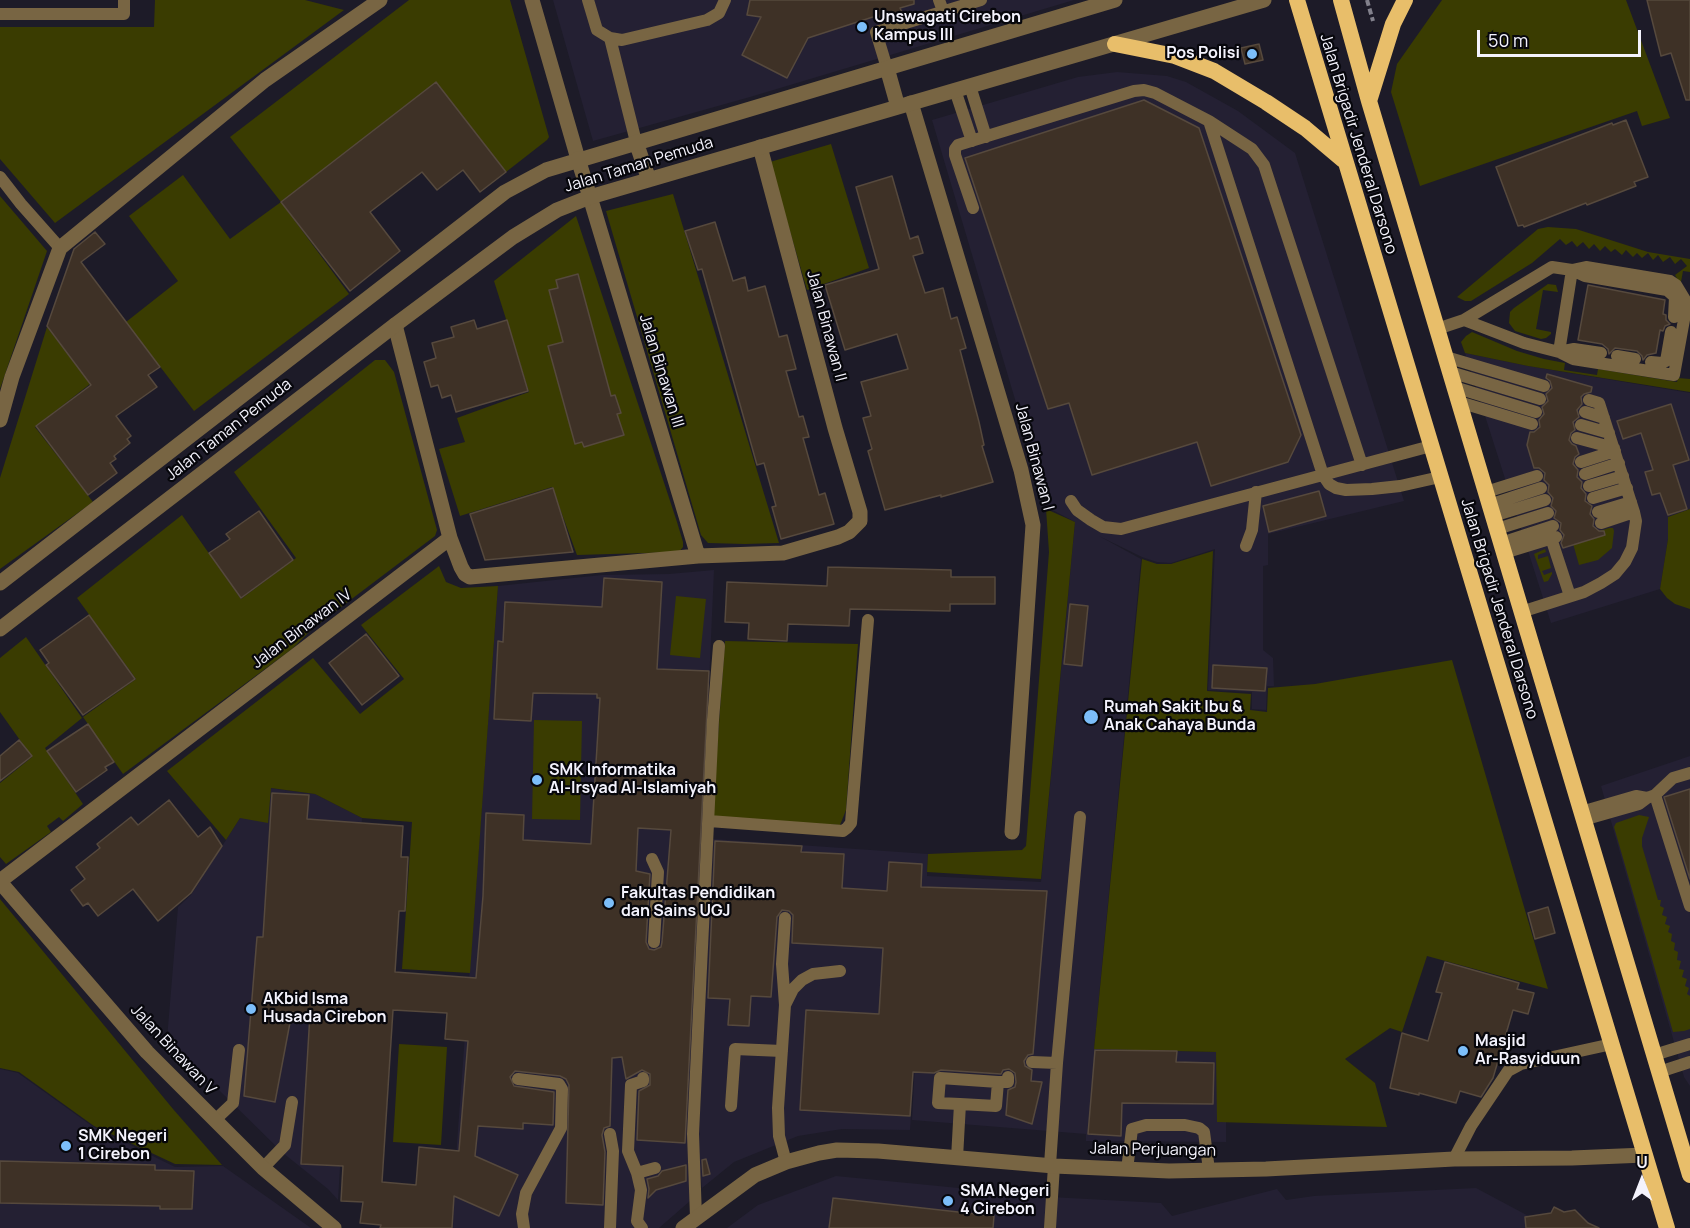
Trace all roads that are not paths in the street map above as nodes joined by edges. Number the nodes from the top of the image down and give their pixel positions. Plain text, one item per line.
1 (124, 0) edge
2 (380, 0) edge
3 (532, 0) edge
4 (588, 0) edge
5 (725, 0) edge
6 (981, 0) edge
7 (1115, 0) edge
8 (1264, 0) edge
9 (1297, 0) edge
10 (1341, 0) edge
11 (1405, 0) edge
12 (941, 6) edge
13 (0, 14) edge
14 (610, 38) junction
15 (1115, 44) junction
16 (886, 68) junction
17 (962, 88) junction
18 (1369, 101) junction
19 (904, 105) junction
20 (1209, 122) junction
21 (986, 137) junction
22 (972, 141) junction
23 (636, 142) junction
24 (760, 147) junction
25 (578, 159) junction
26 (1344, 161) junction
27 (0, 177) edge
28 (649, 180) junction
29 (590, 197) junction
30 (973, 208) dead end
31 (60, 248) junction
32 (1572, 270) junction
33 (1674, 317) dead end
34 (1464, 320) junction
35 (395, 325) junction
36 (1437, 329) junction
37 (1671, 332) dead end
38 (1558, 352) junction
39 (1601, 353) dead end
40 (1617, 356) dead end
41 (1635, 359) dead end
42 (1651, 362) dead end
43 (1452, 379) junction
44 (1544, 386) dead end
45 (1540, 399) dead end
46 (1594, 401) dead end
47 (1585, 412) dead end
48 (1534, 418) dead end
49 (1604, 418) junction
50 (0, 420) edge
51 (1581, 425) dead end
52 (1609, 433) junction
53 (1577, 438) dead end
54 (1431, 446) junction
55 (1362, 465) junction
56 (1619, 465) junction
57 (1323, 475) junction
58 (1440, 477) junction
59 (1256, 492) junction
60 (1071, 501) dead end
61 (1633, 507) junction
62 (1599, 517) dead end
63 (1495, 523) junction
64 (450, 538) junction
65 (1246, 546) dead end
66 (698, 556) junction
67 (0, 583) edge
68 (1570, 596) junction
69 (1521, 612) junction
70 (868, 620) dead end
71 (0, 629) edge
72 (719, 646) dead end
73 (1690, 773) edge
74 (1651, 796) junction
75 (1582, 816) junction
76 (1080, 817) dead end
77 (709, 821) junction
78 (1012, 832) dead end
79 (652, 860) dead end
80 (0, 881) edge
81 (1690, 906) edge
82 (784, 918) dead end
83 (654, 942) dead end
84 (840, 970) dead end
85 (785, 1005) junction
86 (1612, 1044) junction
87 (1690, 1044) edge
88 (240, 1050) dead end
89 (782, 1051) junction
90 (1654, 1055) junction
91 (1032, 1062) dead end
92 (1057, 1063) junction
93 (1687, 1064) edge
94 (1659, 1072) junction
95 (643, 1078) dead end
96 (518, 1079) dead end
97 (292, 1102) dead end
98 (960, 1104) junction
99 (731, 1106) dead end
100 (215, 1120) junction
101 (610, 1134) dead end
102 (1686, 1152) edge
103 (1645, 1155) junction
104 (957, 1158) junction
105 (1454, 1159) junction
106 (786, 1162) junction
107 (1052, 1165) junction
108 (263, 1168) junction
109 (655, 1168) dead end
110 (1127, 1170) junction
111 (1209, 1170) junction
112 (637, 1173) junction
113 (1690, 1175) edge
114 (696, 1217) junction
115 (334, 1228) edge
116 (524, 1228) edge
117 (610, 1228) edge
118 (642, 1228) edge
119 (683, 1228) edge
120 (1050, 1228) edge
121 (1667, 1228) edge

1 - 13 lane
2 - 31 street
3 - 25 street, Jalan Binawan III
4 - 14 lane
5 - 14 lane
6 - 12 lane
7 - 16 street, Jalan Taman Pemuda
8 - 15 street, Jalan Taman Pemuda
9 - 26 highway, Jalan Brigadir Jenderal Darsono
10 - 18 highway, Jalan Brigadir Jenderal Darsono
11 - 18 highway
12 - 16 lane
14 - 23 lane
15 - 17 street, Jalan Taman Pemuda
15 - 26 highway
16 - 19 street, Jalan Binawan I
16 - 23 street, Jalan Taman Pemuda
17 - 19 street, Jalan Taman Pemuda
17 - 21 lane
17 - 22 lane
18 - 36 highway, Jalan Brigadir Jenderal Darsono
19 - 24 street, Jalan Taman Pemuda
19 - 78 street, Jalan Binawan I
20 - 21 lane
20 - 55 lane
20 - 57 lane
21 - 22 lane
22 - 30 lane
23 - 25 street, Jalan Taman Pemuda
23 - 28 street
24 - 28 street, Jalan Taman Pemuda
24 - 66 street, Jalan Binawan II
25 - 29 street, Jalan Binawan III
25 - 67 street, Jalan Taman Pemuda
26 - 54 highway, Jalan Brigadir Jenderal Darsono
27 - 31 lane
28 - 29 street, Jalan Taman Pemuda
29 - 35 street, Jalan Taman Pemuda
29 - 66 street, Jalan Binawan III
31 - 50 street
32 - 33 lane
32 - 34 lane
32 - 38 lane
32 - 38 lane
34 - 36 lane
34 - 38 lane
35 - 64 street
35 - 71 street, Jalan Taman Pemuda
36 - 43 highway, Jalan Brigadir Jenderal Darsono
37 - 42 lane
38 - 39 lane
40 - 41 lane
43 - 44 lane
43 - 45 lane
43 - 48 lane
43 - 63 highway, Jalan Brigadir Jenderal Darsono
46 - 49 lane
47 - 49 lane
49 - 52 lane
51 - 52 lane
52 - 56 lane
53 - 56 lane
54 - 55 lane
54 - 58 highway, Jalan Brigadir Jenderal Darsono
55 - 57 lane
56 - 56 lane
56 - 61 lane
57 - 58 lane
57 - 59 lane
58 - 86 highway, Jalan Brigadir Jenderal Darsono
59 - 60 lane
59 - 65 lane
61 - 62 lane
61 - 68 lane
63 - 63 lane
63 - 68 lane
63 - 69 highway, Jalan Brigadir Jenderal Darsono
64 - 66 street
64 - 80 street, Jalan Binawan IV
68 - 69 lane
69 - 75 highway, Jalan Brigadir Jenderal Darsono
70 - 77 lane
72 - 77 lane
73 - 74 lane
74 - 75 lane
74 - 81 lane
75 - 90 highway, Jalan Brigadir Jenderal Darsono
76 - 92 lane
77 - 114 lane
79 - 83 lane
80 - 100 street, Jalan Binawan V
82 - 85 lane
84 - 85 lane
85 - 89 lane
86 - 103 highway, Jalan Brigadir Jenderal Darsono
86 - 105 lane
87 - 90 lane
88 - 100 lane
89 - 99 lane
89 - 106 lane
90 - 94 highway, Jalan Brigadir Jenderal Darsono
91 - 92 lane
92 - 107 lane
93 - 94 lane
94 - 102 highway, Jalan Brigadir Jenderal Darsono
95 - 112 lane
96 - 116 lane
97 - 108 lane
98 - 98 lane
98 - 104 lane
100 - 108 street, Jalan Binawan V
101 - 117 lane
102 - 113 highway, Jalan Brigadir Jenderal Darsono
103 - 105 street, Jalan Perjuangan
103 - 121 highway, Jalan Brigadir Jenderal Darsono
104 - 106 street, Jalan Perjuangan
104 - 107 street, Jalan Perjuangan
105 - 111 street, Jalan Perjuangan
106 - 114 street, Jalan Perjuangan
107 - 110 street, Jalan Perjuangan
107 - 120 lane
108 - 115 street, Jalan Binawan V
109 - 112 lane
110 - 111 street, Jalan Perjuangan
110 - 111 lane
112 - 118 lane
114 - 119 street, Jalan Perjuangan

